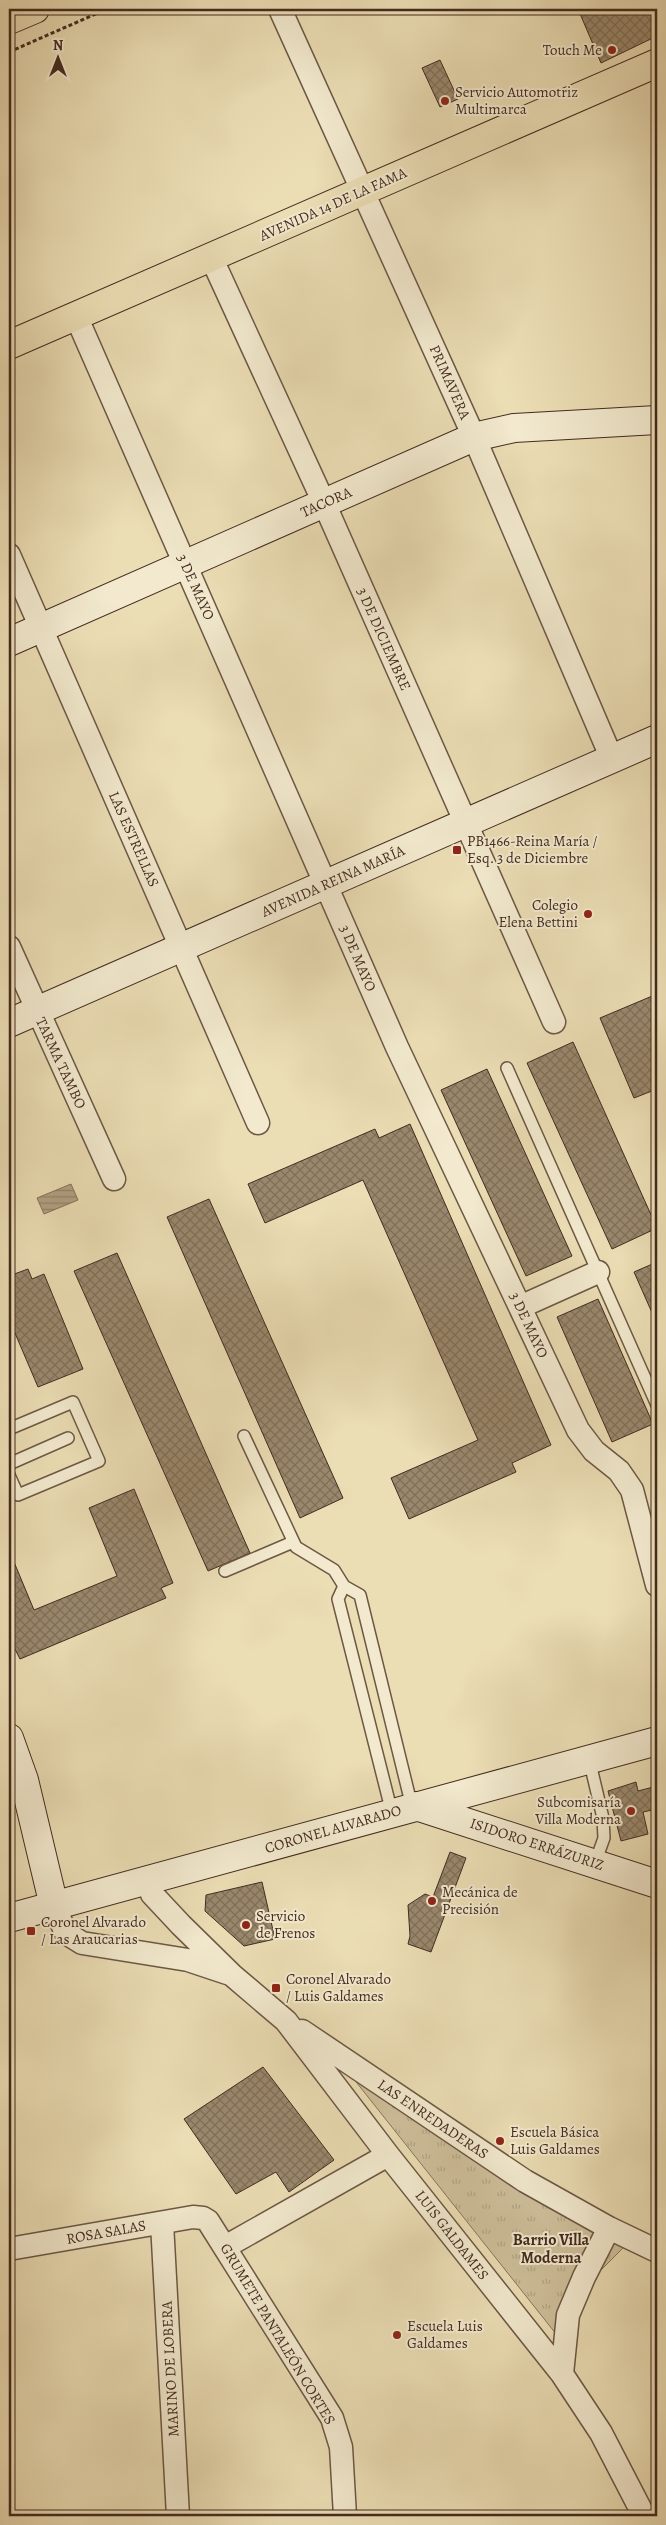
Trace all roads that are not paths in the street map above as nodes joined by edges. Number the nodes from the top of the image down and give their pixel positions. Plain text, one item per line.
1 (35, 9) edge
2 (280, 9) edge
3 (9, 20) edge
4 (657, 63) edge
5 (362, 191) junction
6 (212, 257) junction
7 (76, 316) junction
8 (9, 345) edge
9 (657, 420) edge
10 (474, 437) junction
11 (324, 503) junction
12 (9, 555) edge
13 (186, 564) junction
14 (41, 628) junction
15 (9, 642) edge
16 (657, 739) edge
17 (612, 759) junction
18 (466, 823) junction
19 (326, 884) junction
20 (9, 947) edge
21 (181, 947) junction
22 (36, 1011) junction
23 (554, 1022) dead end
24 (9, 1023) edge
25 (507, 1068) dead end
26 (258, 1123) dead end
27 (114, 1179) dead end
28 (598, 1272) junction
29 (520, 1307) junction
30 (657, 1406) edge
31 (9, 1429) edge
32 (244, 1436) dead end
33 (68, 1438) dead end
34 (9, 1464) edge
35 (9, 1475) edge
36 (12, 1490) edge
37 (293, 1542) junction
38 (225, 1571) dead end
39 (657, 1585) edge
40 (344, 1586) junction
41 (9, 1738) edge
42 (657, 1741) edge
43 (589, 1759) junction
44 (494, 1785) junction
45 (407, 1808) junction
46 (500, 1832) junction
47 (594, 1863) junction
48 (146, 1881) junction
49 (657, 1884) edge
50 (54, 1906) junction
51 (9, 1918) edge
52 (232, 1975) junction
53 (286, 2021) junction
54 (388, 2155) junction
55 (203, 2218) joint
56 (162, 2222) junction
57 (609, 2228) junction
58 (225, 2247) junction
59 (9, 2249) edge
60 (657, 2251) edge
61 (562, 2374) junction
62 (178, 2516) edge
63 (345, 2516) edge
64 (644, 2516) edge

1 - 3 main road
2 - 5 street, PRIMAVERA
4 - 5 main road, AVENIDA 14 DE LA FAMA
5 - 6 main road, AVENIDA 14 DE LA FAMA
5 - 10 street, PRIMAVERA
6 - 7 main road, AVENIDA 14 DE LA FAMA
6 - 11 street, 3 DE DICIEMBRE
7 - 8 main road, AVENIDA 14 DE LA FAMA
7 - 13 street, 3 DE MAYO
9 - 10 street, TACORA
10 - 11 street, TACORA
10 - 17 street, PRIMAVERA
11 - 13 street, TACORA
11 - 18 street, 3 DE DICIEMBRE
12 - 14 street, LAS ESTRELLAS
13 - 14 street, TACORA
13 - 19 street, 3 DE MAYO
14 - 15 street, TACORA
14 - 21 street, LAS ESTRELLAS
16 - 17 street, AVENIDA REINA MARÍA
17 - 18 street, AVENIDA REINA MARÍA
18 - 19 street, AVENIDA REINA MARÍA
18 - 23 street, 3 DE DICIEMBRE
19 - 21 street, AVENIDA REINA MARÍA
19 - 29 street, 3 DE MAYO
20 - 22 street, TARMA TAMBO
21 - 22 street, AVENIDA REINA MARÍA
21 - 26 street, LAS ESTRELLAS
22 - 24 street, AVENIDA REINA MARÍA
22 - 27 street, TARMA TAMBO
25 - 28 lane
28 - 29 street
28 - 30 lane
29 - 39 street, 3 DE MAYO
31 - 36 lane
32 - 37 lane
33 - 34 lane
35 - 36 lane
37 - 38 lane
37 - 40 lane
40 - 45 lane
40 - 45 lane
41 - 50 street
42 - 43 street, CORONEL ALVARADO
43 - 44 street, CORONEL ALVARADO
43 - 47 lane
44 - 45 street, CORONEL ALVARADO
44 - 46 street
45 - 46 street, ISIDORO ERRÁZURIZ
45 - 48 street, CORONEL ALVARADO
46 - 47 street, ISIDORO ERRÁZURIZ
47 - 49 street, ISIDORO ERRÁZURIZ
48 - 50 street, CORONEL ALVARADO
48 - 52 street, LUIS GALDAMES
50 - 51 street, CORONEL ALVARADO
50 - 52 street, LUIS GALDAMES
52 - 53 street, LUIS GALDAMES
53 - 54 street, LUIS GALDAMES
53 - 57 street, LAS ENREDADERAS
54 - 58 street
54 - 61 street, LUIS GALDAMES
55 - 56 street, ROSA SALAS
55 - 58 street, GRUMETE PANTALEÓN CORTES
56 - 59 street, ROSA SALAS
56 - 62 street, MARINO DE LOBERA
57 - 60 street, LAS ENREDADERAS
57 - 61 street
58 - 63 street, GRUMETE PANTALEÓN CORTES
61 - 64 street, LUIS GALDAMES

